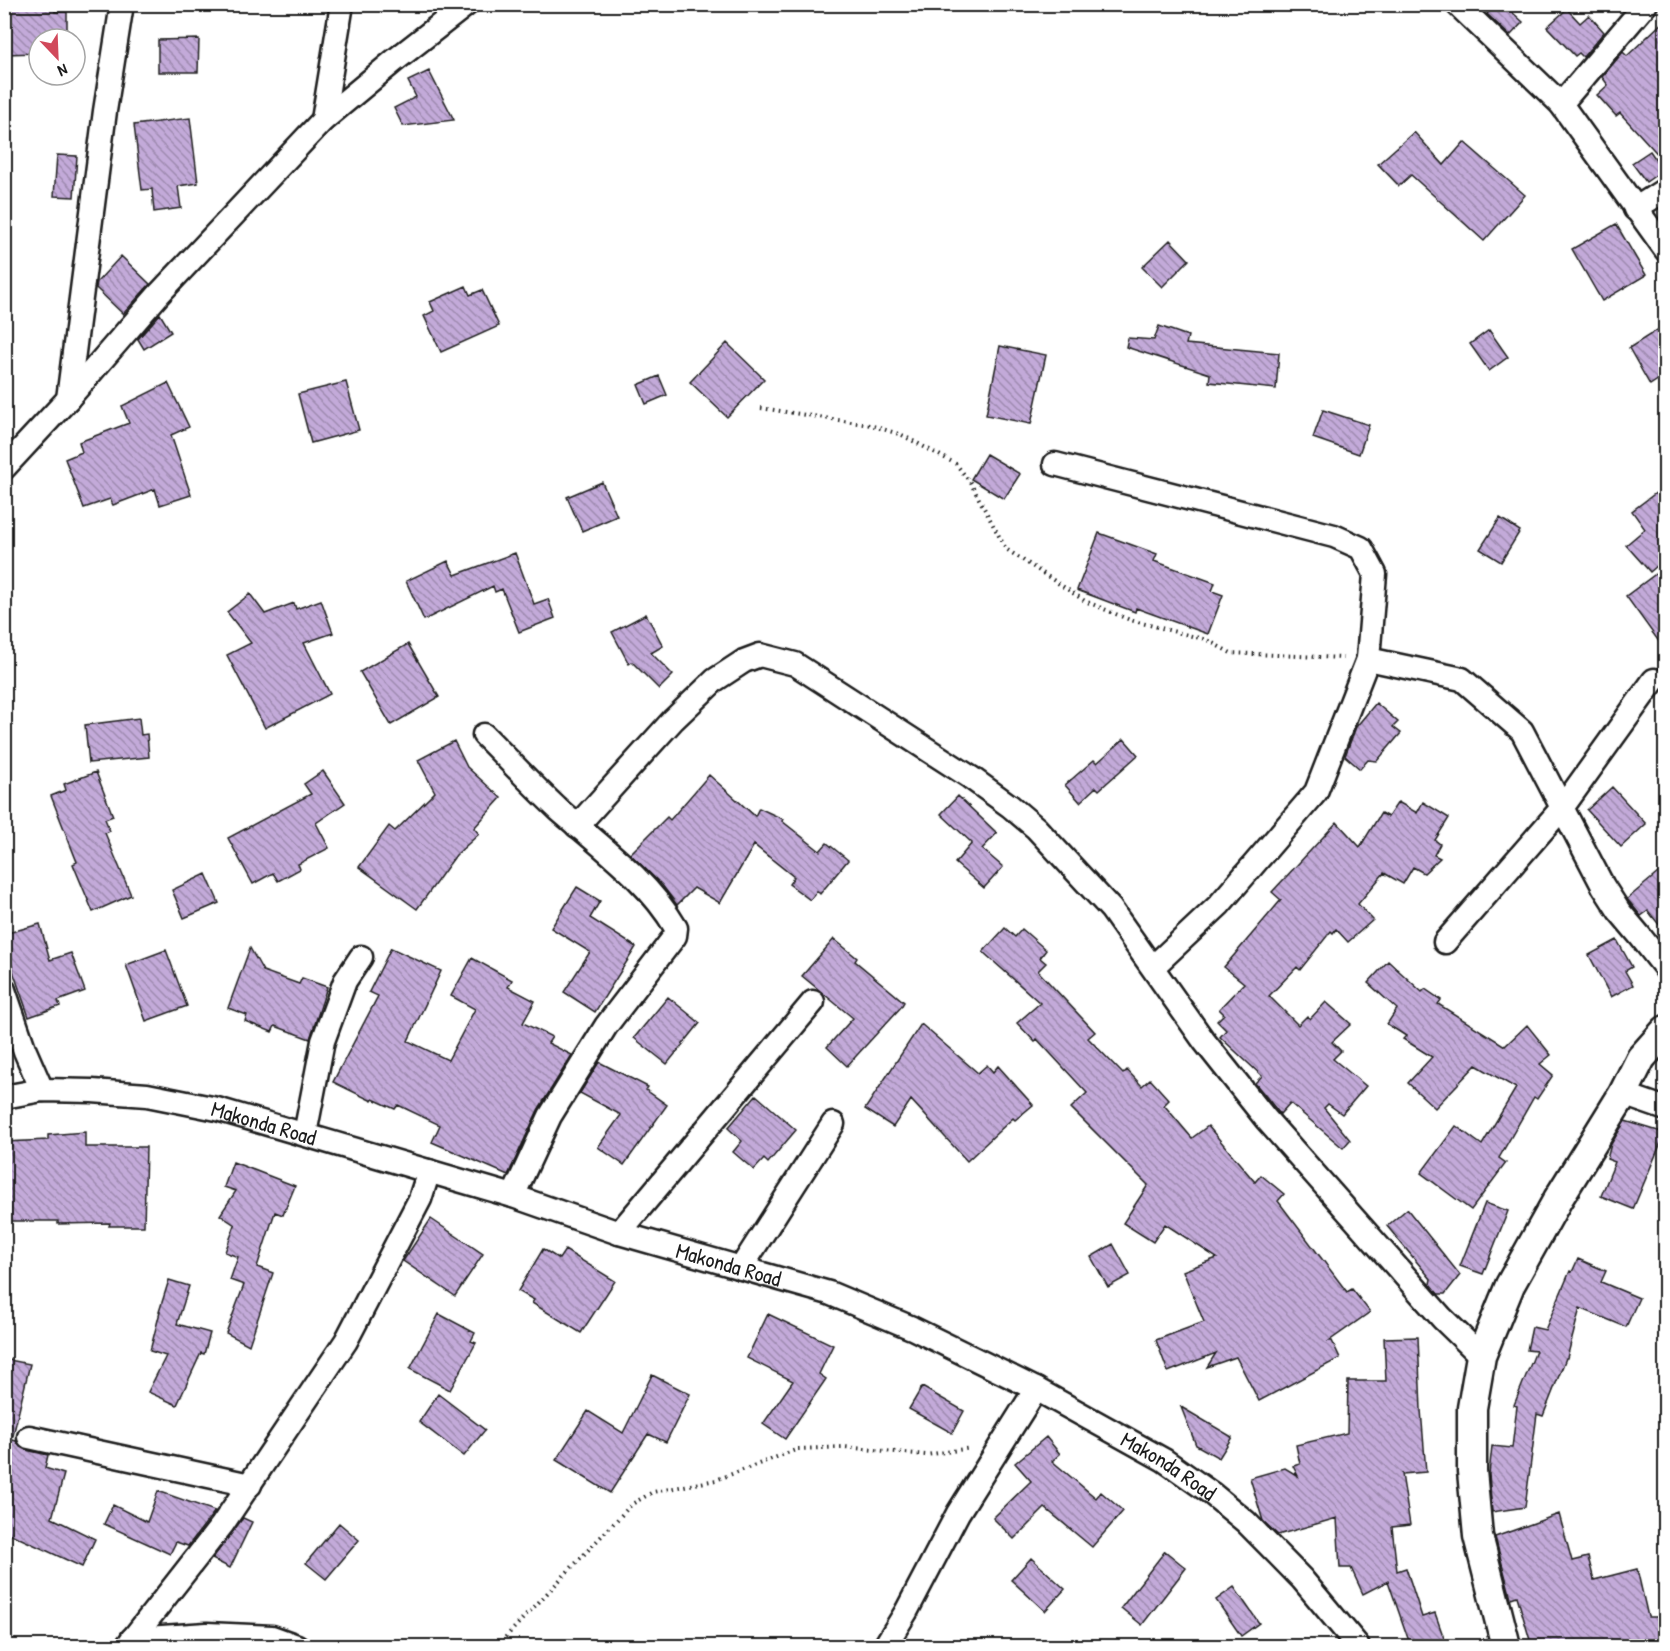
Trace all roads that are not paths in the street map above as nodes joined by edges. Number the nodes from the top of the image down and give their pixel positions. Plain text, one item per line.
1 (122, 4) edge
2 (342, 4) edge
3 (466, 4) edge
4 (1457, 4) edge
5 (1646, 4) edge
6 (1561, 104) junction
7 (323, 120) junction
8 (1665, 189) edge
9 (1635, 209) junction
10 (1665, 250) edge
11 (68, 399) junction
12 (1055, 464) dead end
13 (4, 468) edge
14 (1368, 659) junction
15 (1654, 680) dead end
16 (484, 735) dead end
17 (1562, 808) junction
18 (577, 826) junction
19 (1445, 942) dead end
20 (361, 957) dead end
21 (1153, 967) junction
22 (1665, 969) edge
23 (4, 990) edge
24 (813, 1002) dead end
25 (1665, 1030) edge
26 (42, 1090) junction
27 (1623, 1094) junction
28 (4, 1097) edge
29 (1665, 1109) edge
30 (833, 1125) dead end
31 (305, 1134) junction
32 (429, 1171) junction
33 (513, 1196) junction
34 (619, 1233) junction
35 (741, 1268) junction
36 (1481, 1356) junction
37 (1036, 1389) junction
38 (28, 1437) dead end
39 (250, 1485) junction
40 (130, 1643) edge
41 (297, 1647) edge
42 (885, 1647) edge
43 (1358, 1647) edge
44 (1506, 1647) edge

1 - 11 street
2 - 7 street
3 - 7 street
4 - 6 street
5 - 6 street
6 - 9 street
7 - 11 street
8 - 9 street
9 - 10 street
11 - 13 street
12 - 14 street
14 - 17 street
14 - 21 street
15 - 17 street
16 - 18 street
17 - 19 street
17 - 22 street
18 - 21 street
18 - 33 street
20 - 31 street
21 - 36 street
23 - 26 street
24 - 34 street
25 - 27 street
26 - 28 street, Makonda Road
26 - 31 street, Makonda Road
27 - 29 street
27 - 36 street
30 - 35 street
31 - 32 street, Makonda Road
32 - 33 street, Makonda Road
32 - 39 street
33 - 34 street, Makonda Road
34 - 35 street, Makonda Road
35 - 37 street, Makonda Road
36 - 44 street
37 - 42 street
37 - 43 street, Makonda Road
38 - 39 street
39 - 40 street
40 - 41 street

